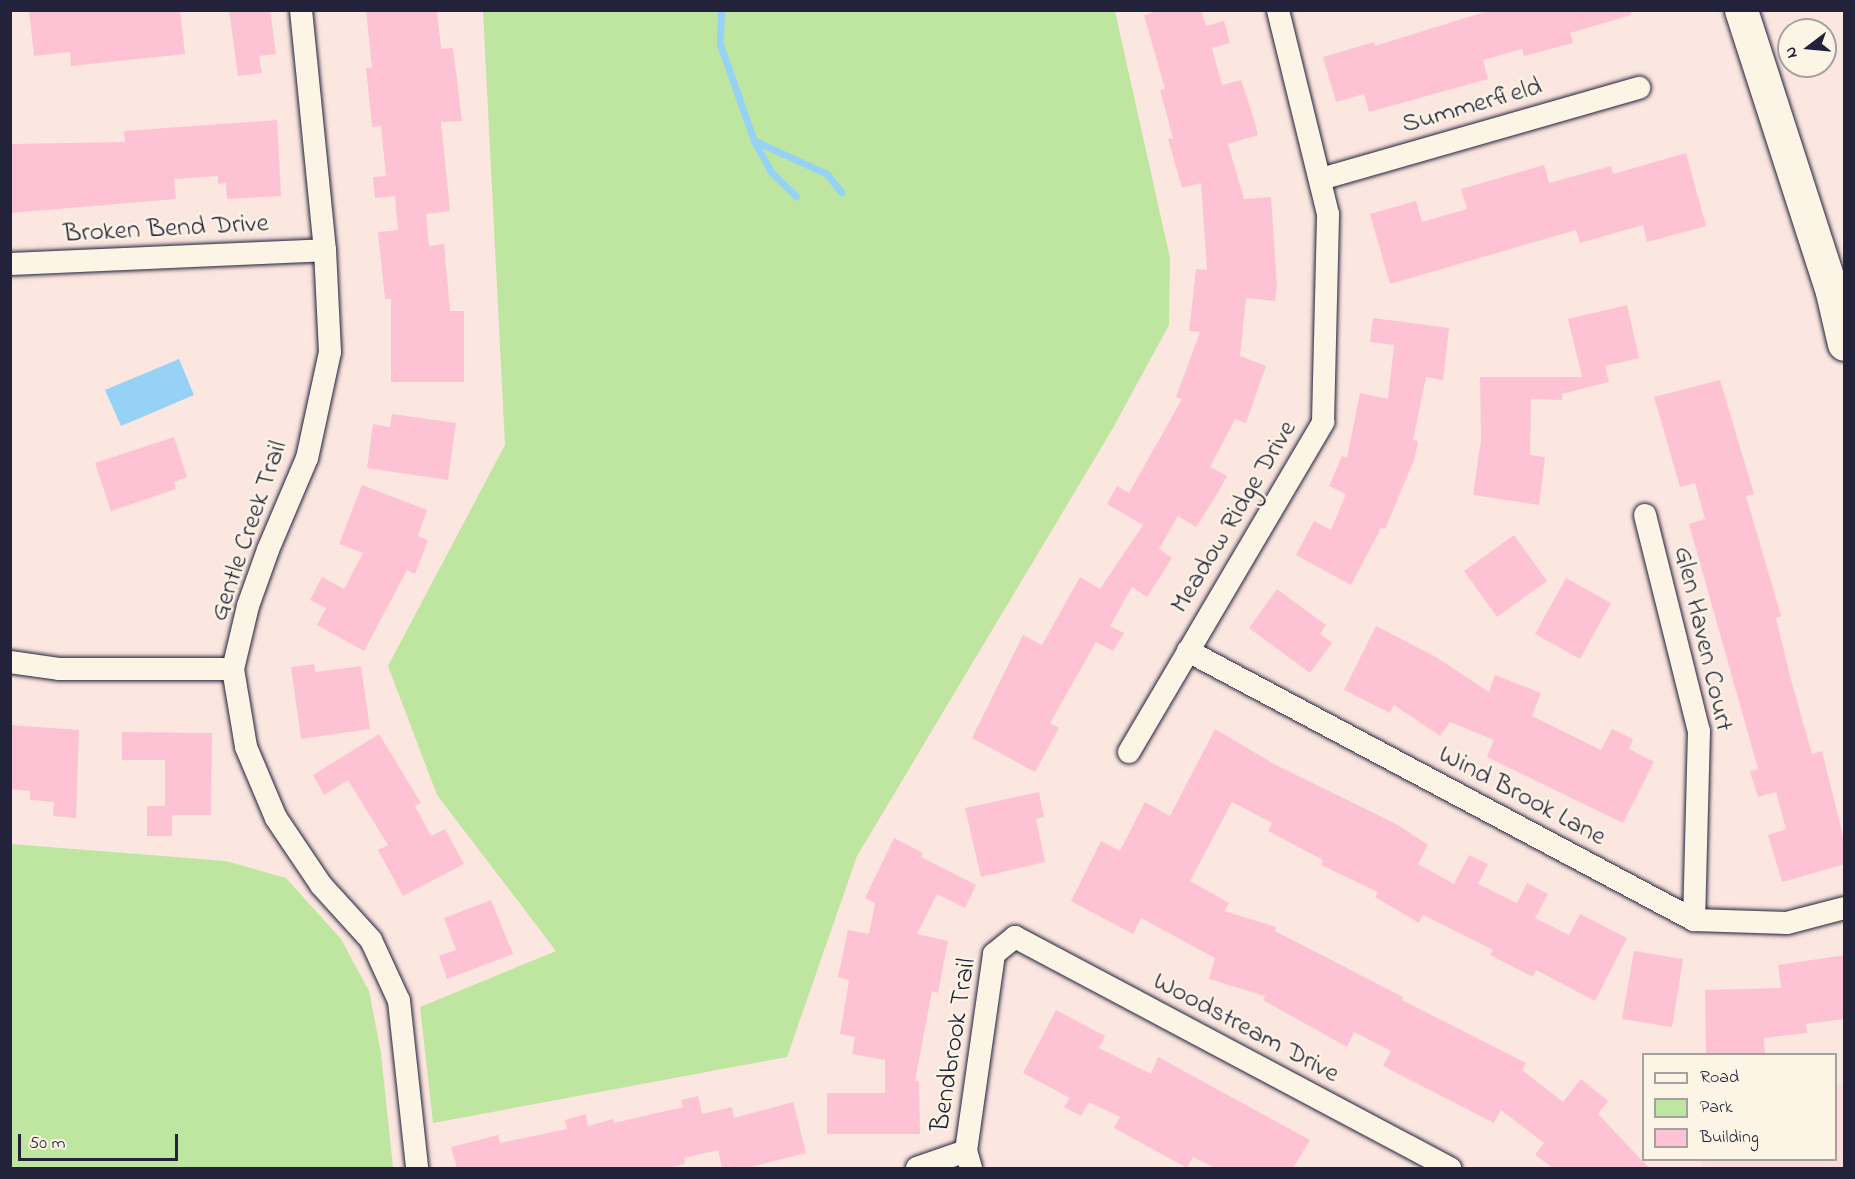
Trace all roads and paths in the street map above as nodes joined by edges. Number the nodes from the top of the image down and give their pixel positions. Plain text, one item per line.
1 (301, 10) edge
2 (1278, 10) edge
3 (1741, 10) edge
4 (1639, 88) dead end
5 (1321, 179) junction
6 (325, 250) junction
7 (10, 264) edge
8 (1838, 290) edge
9 (1845, 344) edge
10 (1645, 515) dead end
11 (1188, 651) junction
12 (10, 662) edge
13 (233, 669) junction
14 (1129, 752) dead end
15 (1845, 908) edge
16 (1694, 920) junction
17 (1015, 938) joint
18 (968, 1160) edge
19 (417, 1168) edge
20 (917, 1168) edge
21 (1450, 1168) edge

1 - 6 street, Gentle Creek Trail
2 - 5 street, Meadow Ridge Drive
3 - 8 main road
4 - 5 street, Summerfield
5 - 11 street, Meadow Ridge Drive
6 - 7 street, Broken Bend Drive
6 - 13 street, Gentle Creek Trail
8 - 9 main road
10 - 16 street, Glen Haven Court
11 - 14 street, Meadow Ridge Drive
11 - 16 street, Wind Brook Lane
12 - 13 street
13 - 19 street, Gentle Creek Trail
15 - 16 street, Wind Brook Lane
17 - 18 street, Bendbrook Trail
17 - 21 street, Woodstream Drive
18 - 20 street

